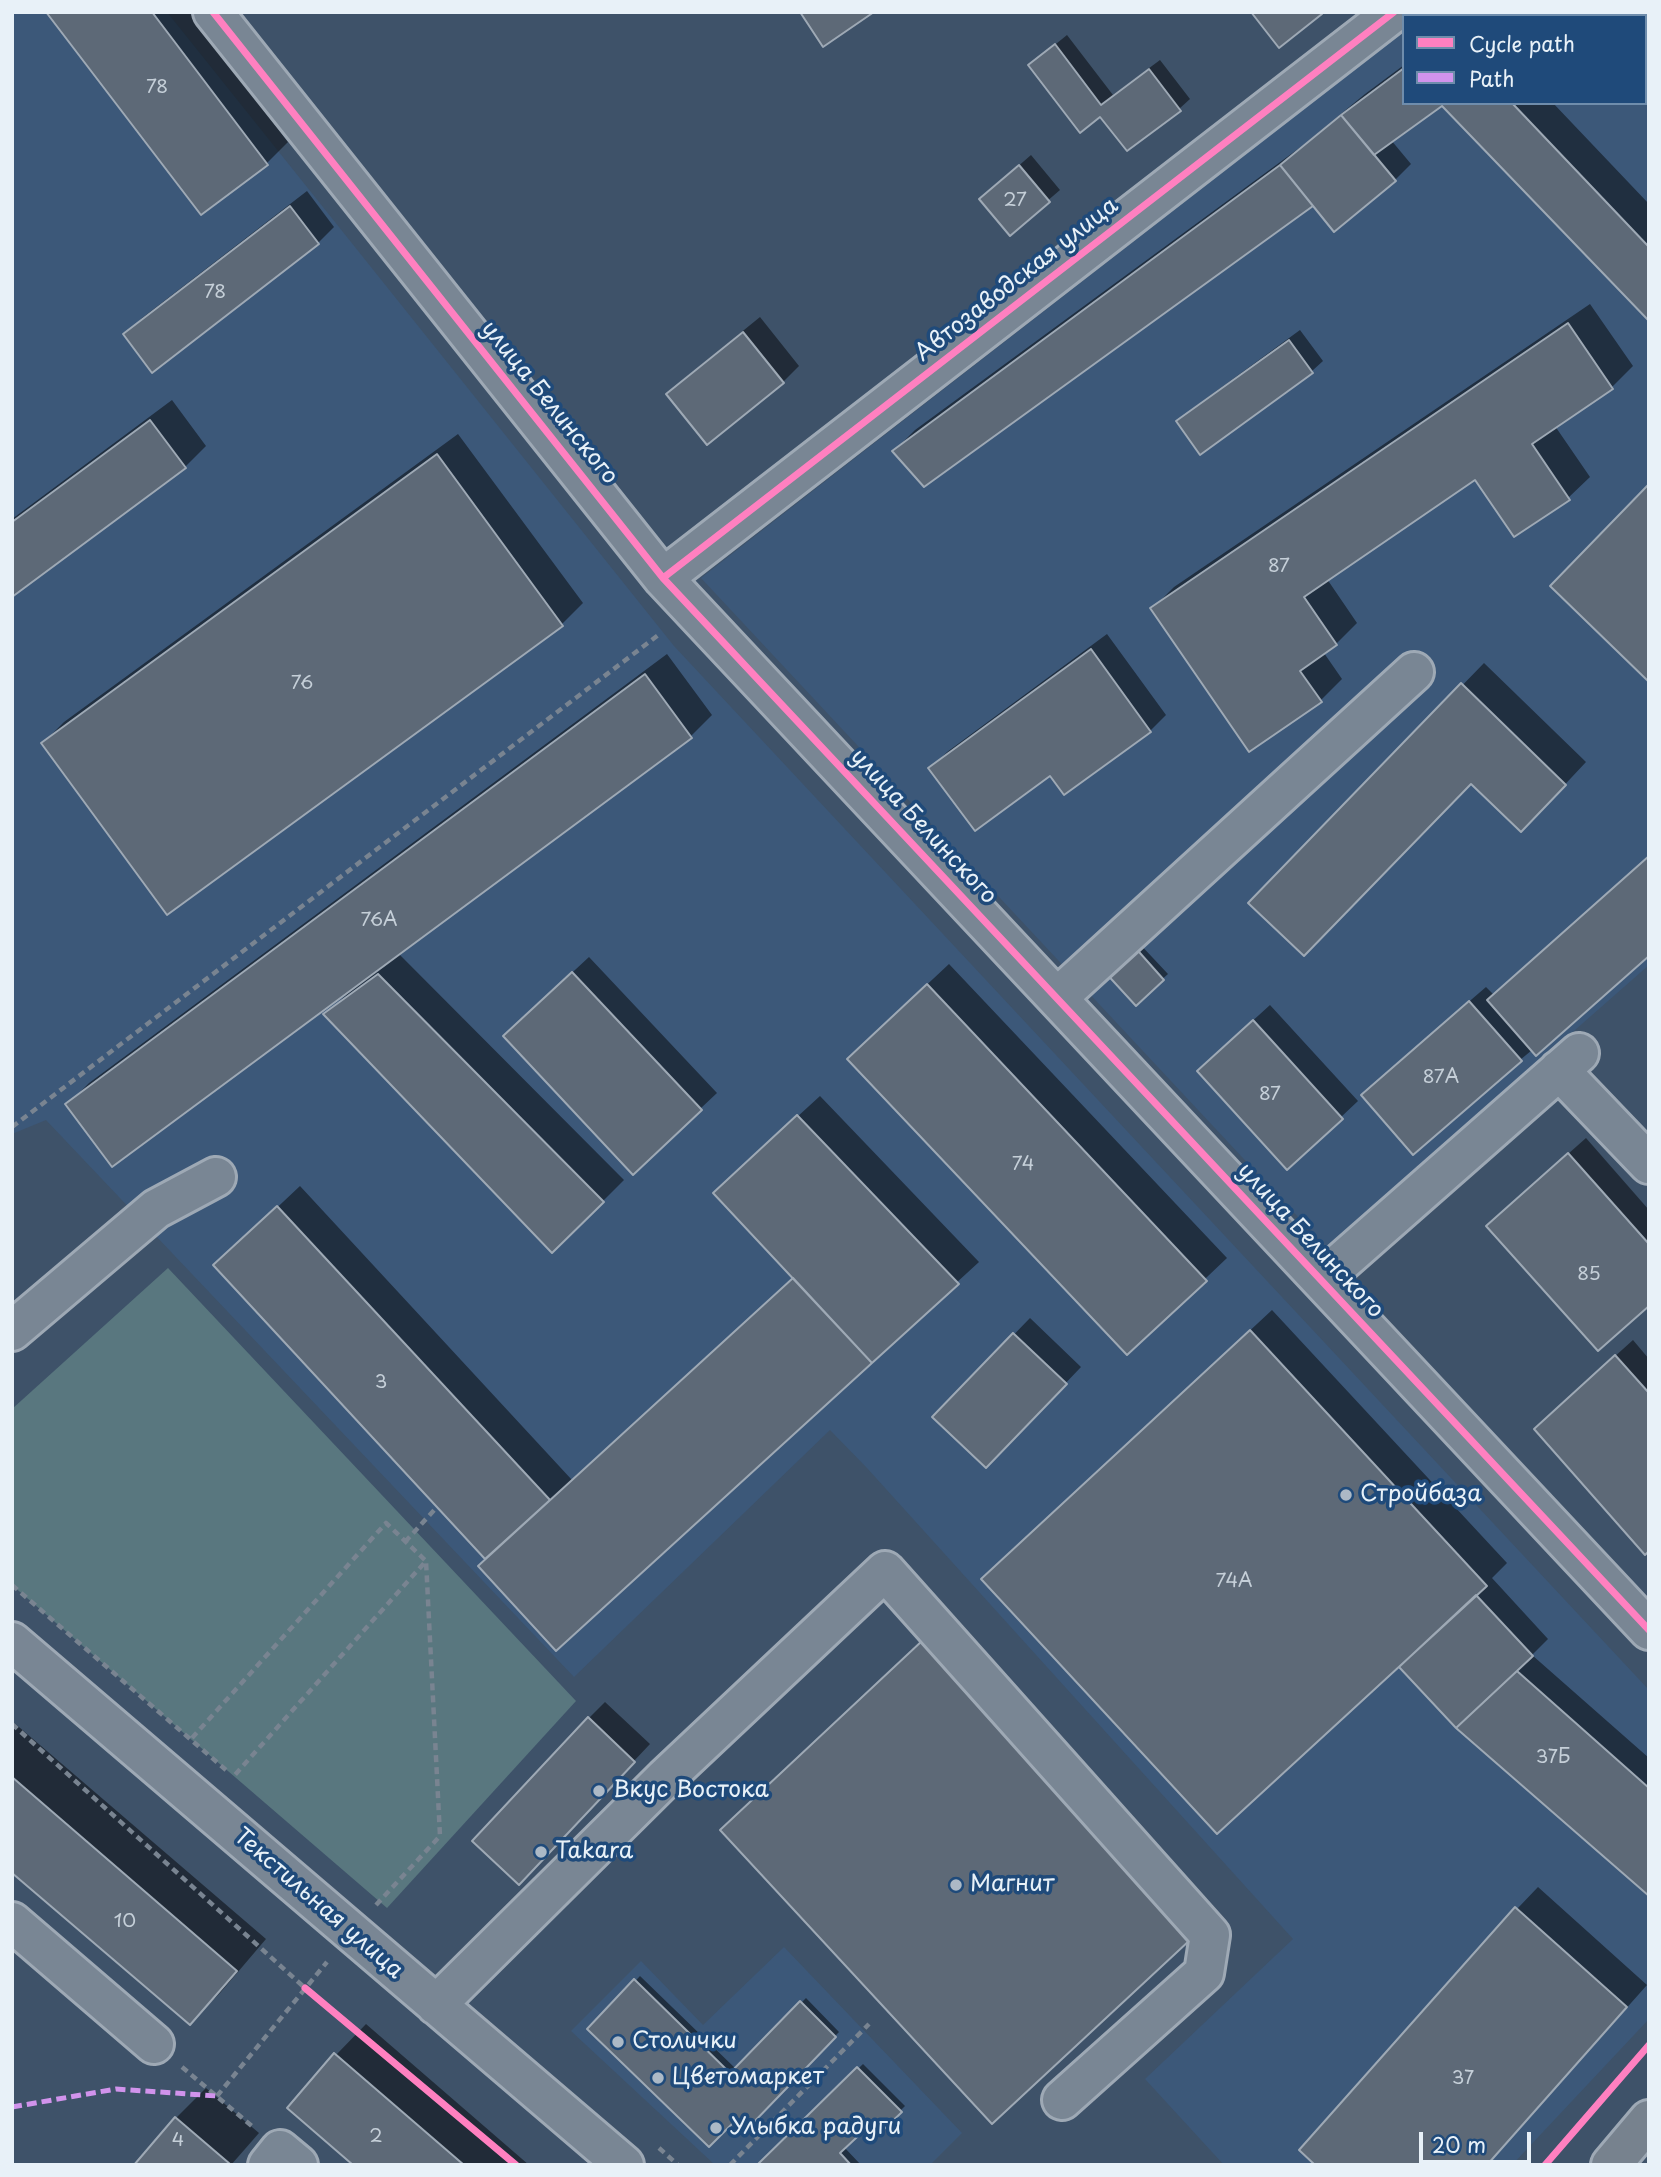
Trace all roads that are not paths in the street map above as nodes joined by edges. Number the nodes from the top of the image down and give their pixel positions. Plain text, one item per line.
1 (212, 12) edge
2 (1394, 12) edge
3 (663, 578) junction
4 (1414, 672) dead end
5 (1057, 998) junction
6 (1649, 1164) edge
7 (216, 1177) dead end
8 (1321, 1280) junction
9 (12, 1331) edge
10 (1642, 1609) edge
11 (12, 1642) edge
12 (12, 1922) edge
13 (436, 2005) junction
14 (155, 2044) road end
15 (1062, 2100) dead end
16 (1649, 2120) edge
17 (624, 2165) edge
18 (1611, 2165) edge

1 - 3 street, улица Белинского
2 - 3 street, Автозаводская улица
3 - 5 street, улица Белинского
4 - 5 street
5 - 8 street, улица Белинского
6 - 8 street
7 - 9 street
8 - 10 street, улица Белинского
11 - 13 street, Текстильная улица
12 - 14 street
13 - 15 street
13 - 17 street, Текстильная улица
16 - 18 main road

